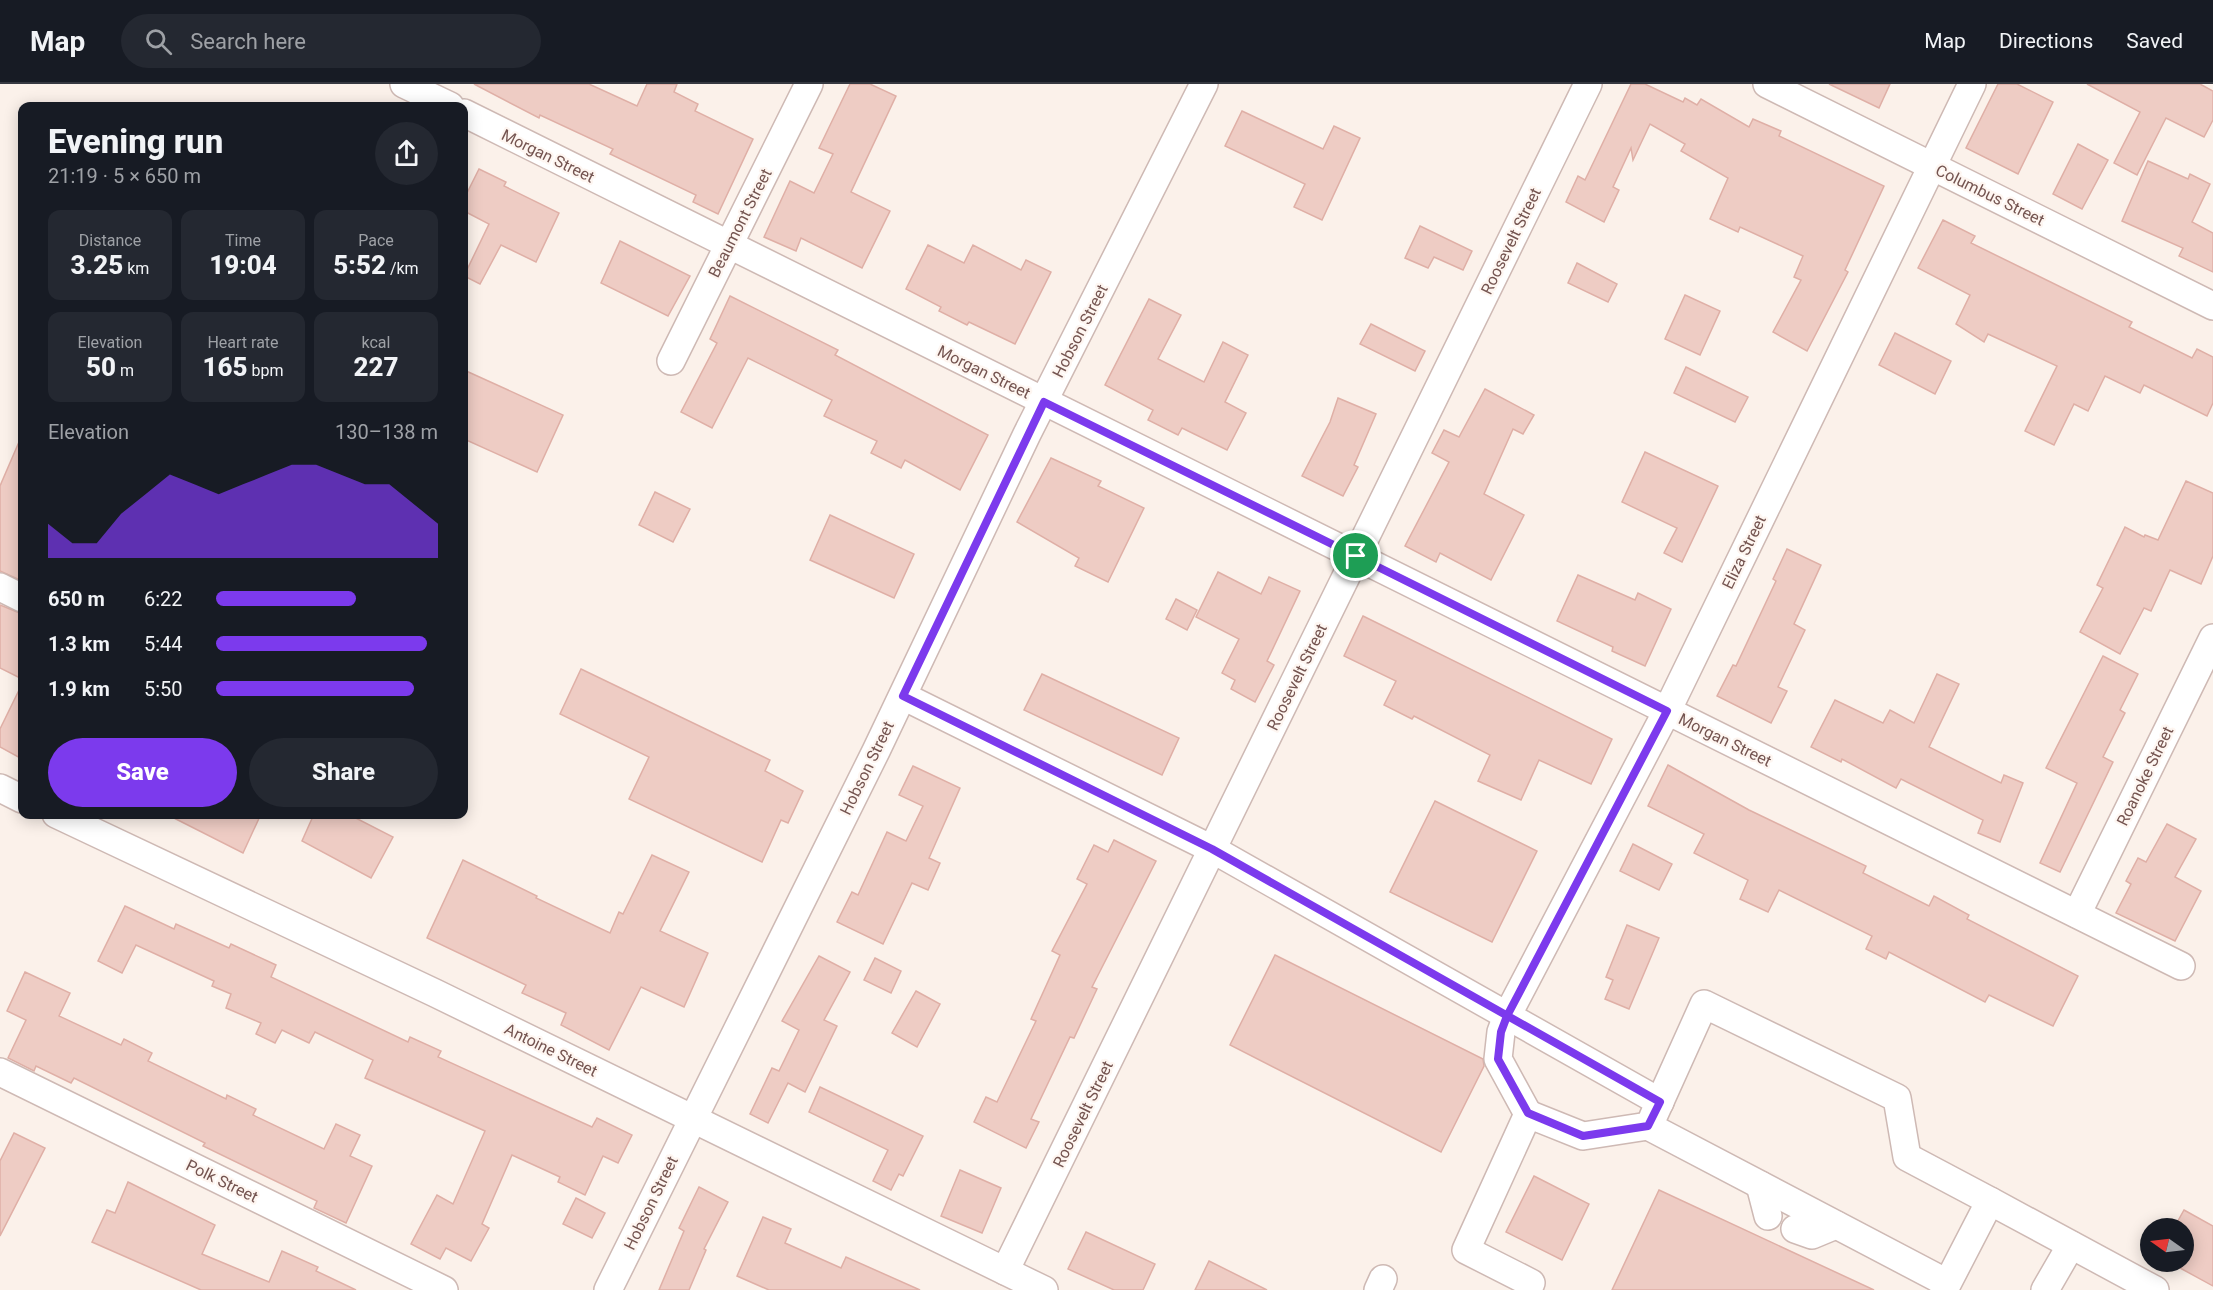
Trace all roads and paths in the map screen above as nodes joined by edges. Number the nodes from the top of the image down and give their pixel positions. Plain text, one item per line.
1 (809, 84) edge
2 (1204, 84) edge
3 (1588, 84) edge
4 (1767, 84) edge
5 (1972, 84) edge
6 (408, 90) edge
7 (440, 102) edge
8 (468, 115) edge
9 (1932, 166) junction
10 (729, 245) junction
11 (2213, 306) edge
12 (670, 361) dead end
13 (1044, 402) junction
14 (1356, 556) junction
15 (0, 587) edge
16 (18, 596) edge
17 (2213, 638) edge
18 (903, 696) junction
19 (1667, 711) junction
20 (0, 788) edge
21 (18, 797) edge
22 (66, 819) edge
23 (1212, 849) junction
24 (2078, 914) junction
25 (2181, 966) dead end
26 (1507, 1016) junction
27 (0, 1072) edge
28 (1660, 1102) junction
29 (1528, 1113) junction
30 (693, 1119) junction
31 (1648, 1126) junction
32 (1760, 1185) junction
33 (1990, 1201) junction
34 (1768, 1216) dead end
35 (1836, 1225) junction
36 (1795, 1229) dead end
37 (2071, 1245) junction
38 (1005, 1271) junction
39 (1532, 1283) dead end
40 (1946, 1287) edge
41 (444, 1290) edge
42 (608, 1290) edge
43 (1044, 1290) edge
44 (2045, 1290) edge
45 (2155, 1290) edge

1 - 10 street, Beaumont Street
2 - 13 street, Hobson Street
3 - 14 street, Roosevelt Street
4 - 9 street, Columbus Street
5 - 9 street, Eliza Street
6 - 7 street
8 - 10 street, Morgan Street
9 - 11 street, Columbus Street
9 - 19 street, Eliza Street
10 - 12 street, Beaumont Street
10 - 13 street, Morgan Street
13 - 14 street, Morgan Street
13 - 18 street, Hobson Street
14 - 19 street, Morgan Street
14 - 23 street, Roosevelt Street
15 - 16 street
17 - 24 street, Roanoke Street
18 - 23 street
18 - 30 street, Hobson Street
19 - 24 street, Morgan Street
19 - 26 street, Eliza Street
20 - 21 street
22 - 30 street, Antoine Street
23 - 26 street
23 - 38 street, Roosevelt Street
24 - 25 street, Morgan Street
26 - 28 street
26 - 29 street, Eliza Street
27 - 41 street, Polk Street
28 - 31 street
28 - 33 street
29 - 31 street
29 - 39 street
30 - 38 street, Antoine Street
30 - 42 street, Hobson Street
31 - 32 street
32 - 34 street
32 - 35 street
33 - 37 street
33 - 40 street
35 - 36 street
35 - 40 street
37 - 44 street
37 - 45 street
38 - 43 street, Antoine Street

